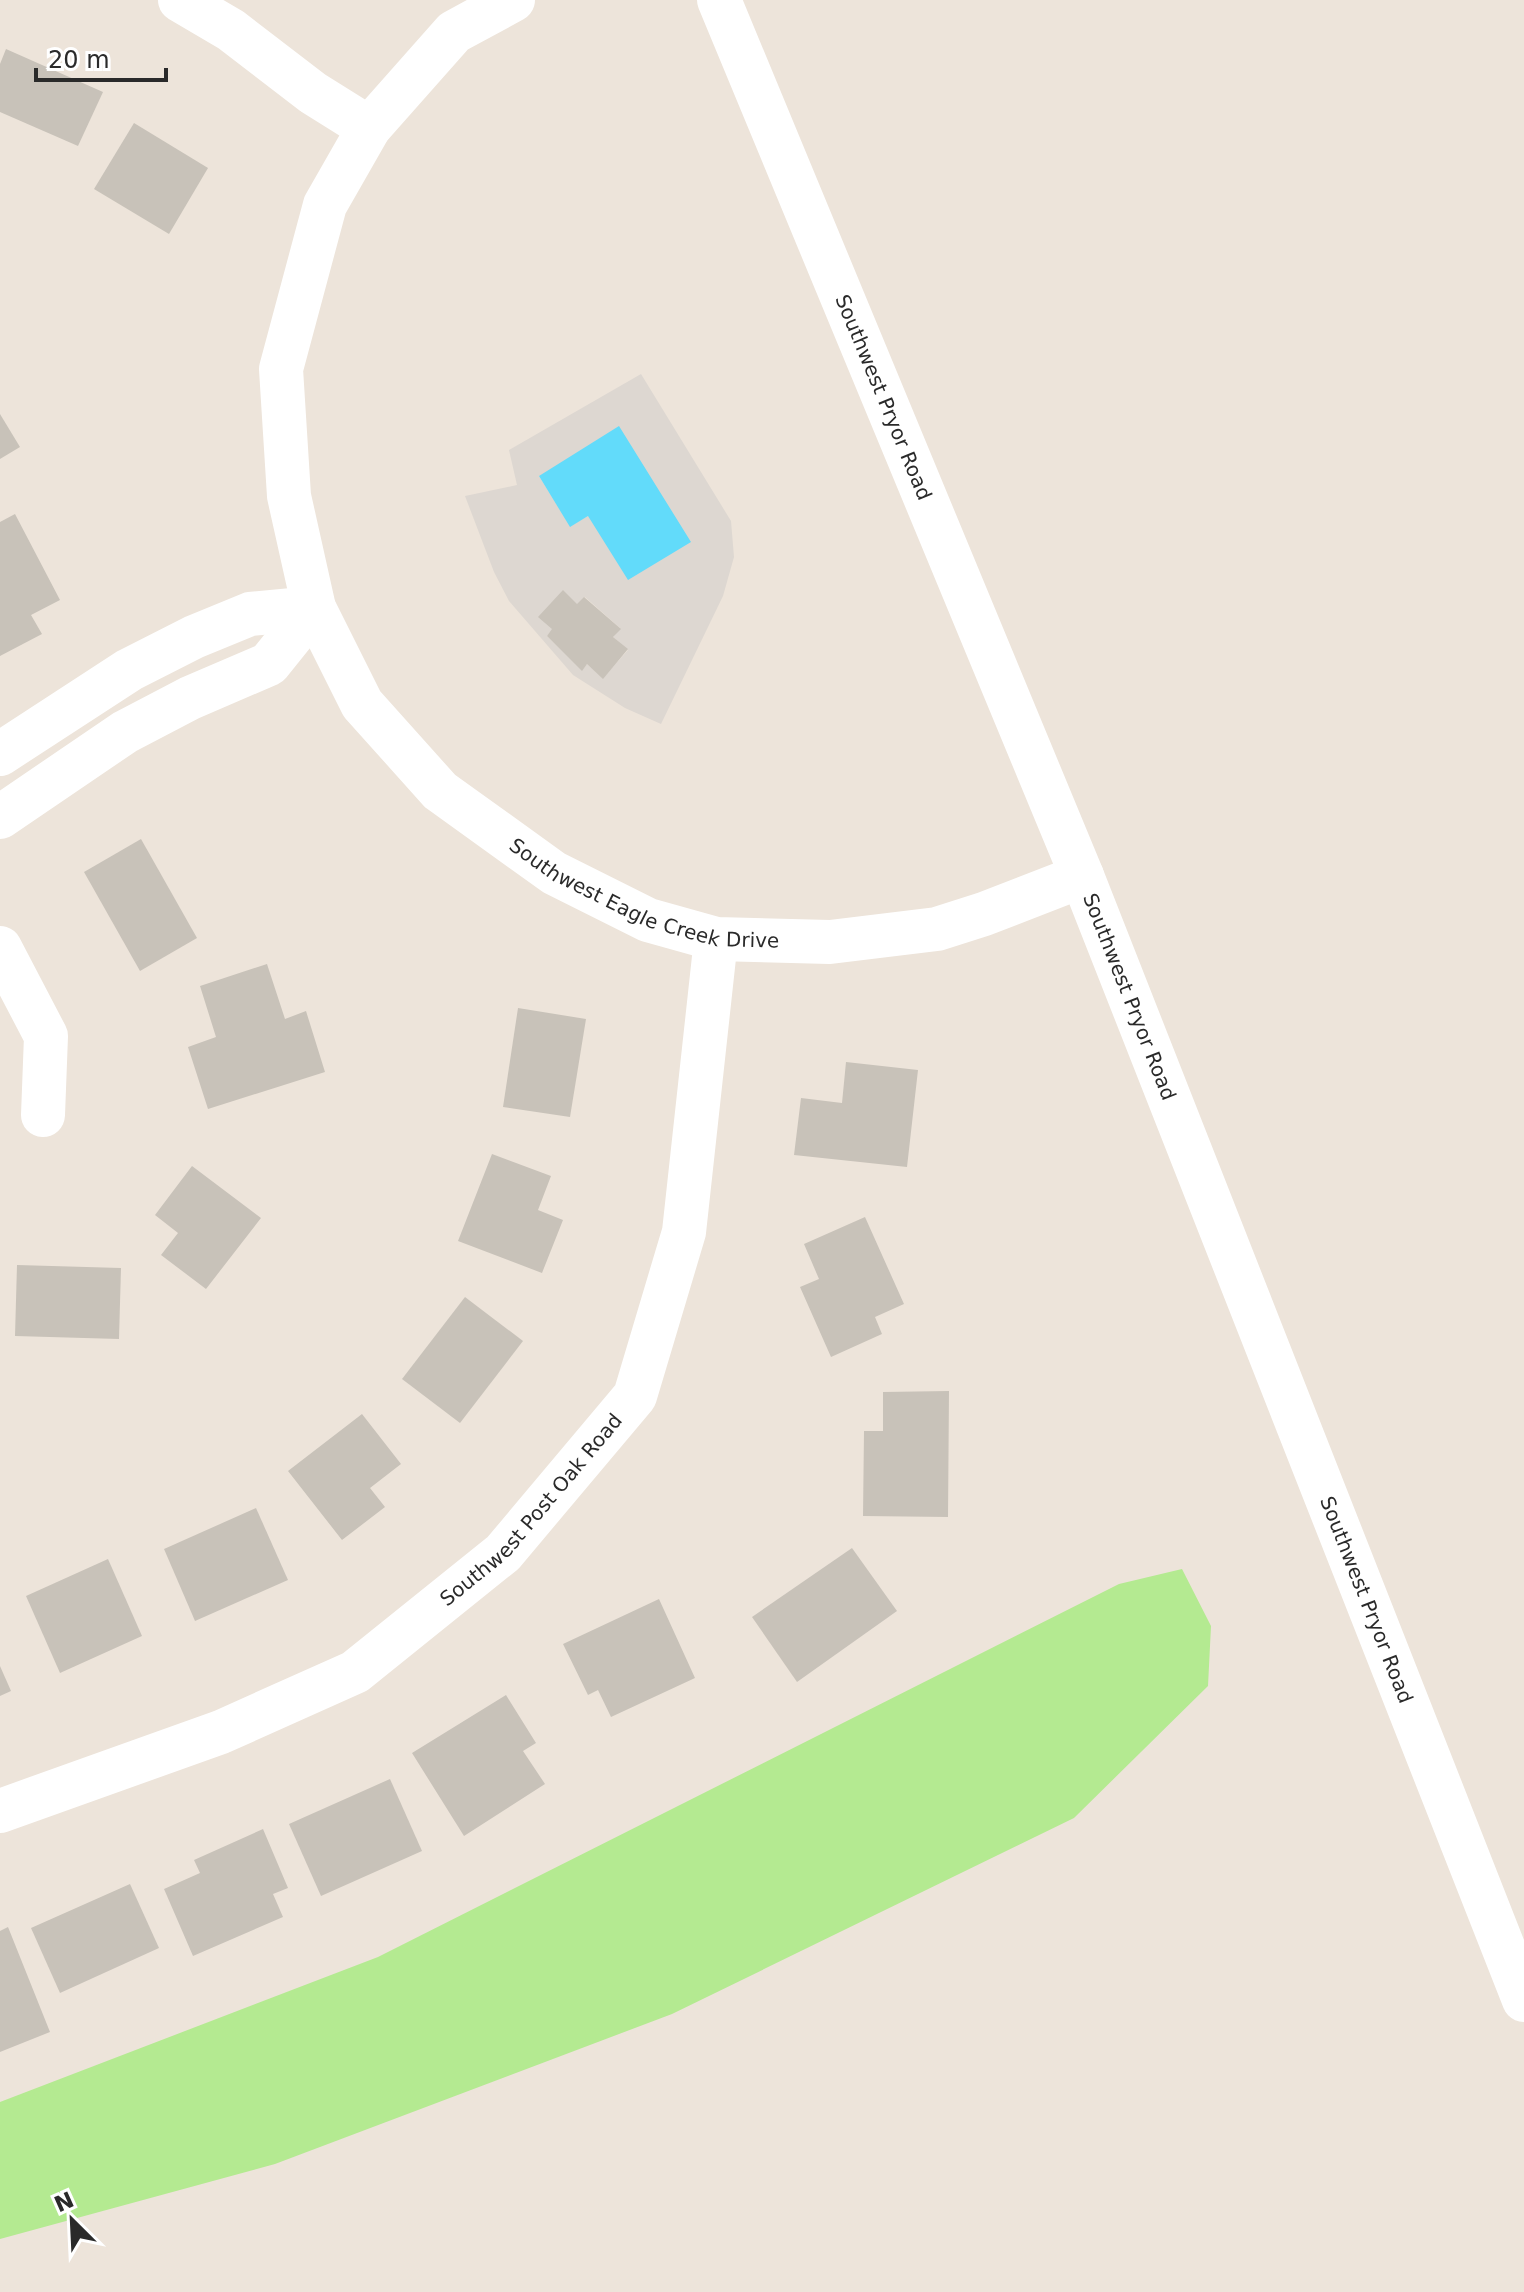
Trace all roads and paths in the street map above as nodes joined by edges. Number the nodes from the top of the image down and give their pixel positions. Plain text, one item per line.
1 (180, 0) edge
2 (513, 0) edge
3 (719, 0) edge
4 (369, 128) junction
5 (314, 608) junction
6 (0, 754) edge
7 (0, 817) edge
8 (1082, 876) junction
9 (716, 939) junction
10 (0, 948) edge
11 (43, 1115) dead end
12 (0, 1811) edge
13 (1524, 2000) edge

1 - 4 street
2 - 4 street, Southwest Eagle Creek Drive
3 - 8 street, Southwest Pryor Road
4 - 5 street, Southwest Eagle Creek Drive
5 - 6 street
5 - 7 street
5 - 9 street, Southwest Eagle Creek Drive
8 - 9 street, Southwest Eagle Creek Drive
8 - 13 street, Southwest Pryor Road
9 - 12 street, Southwest Post Oak Road
10 - 11 street

